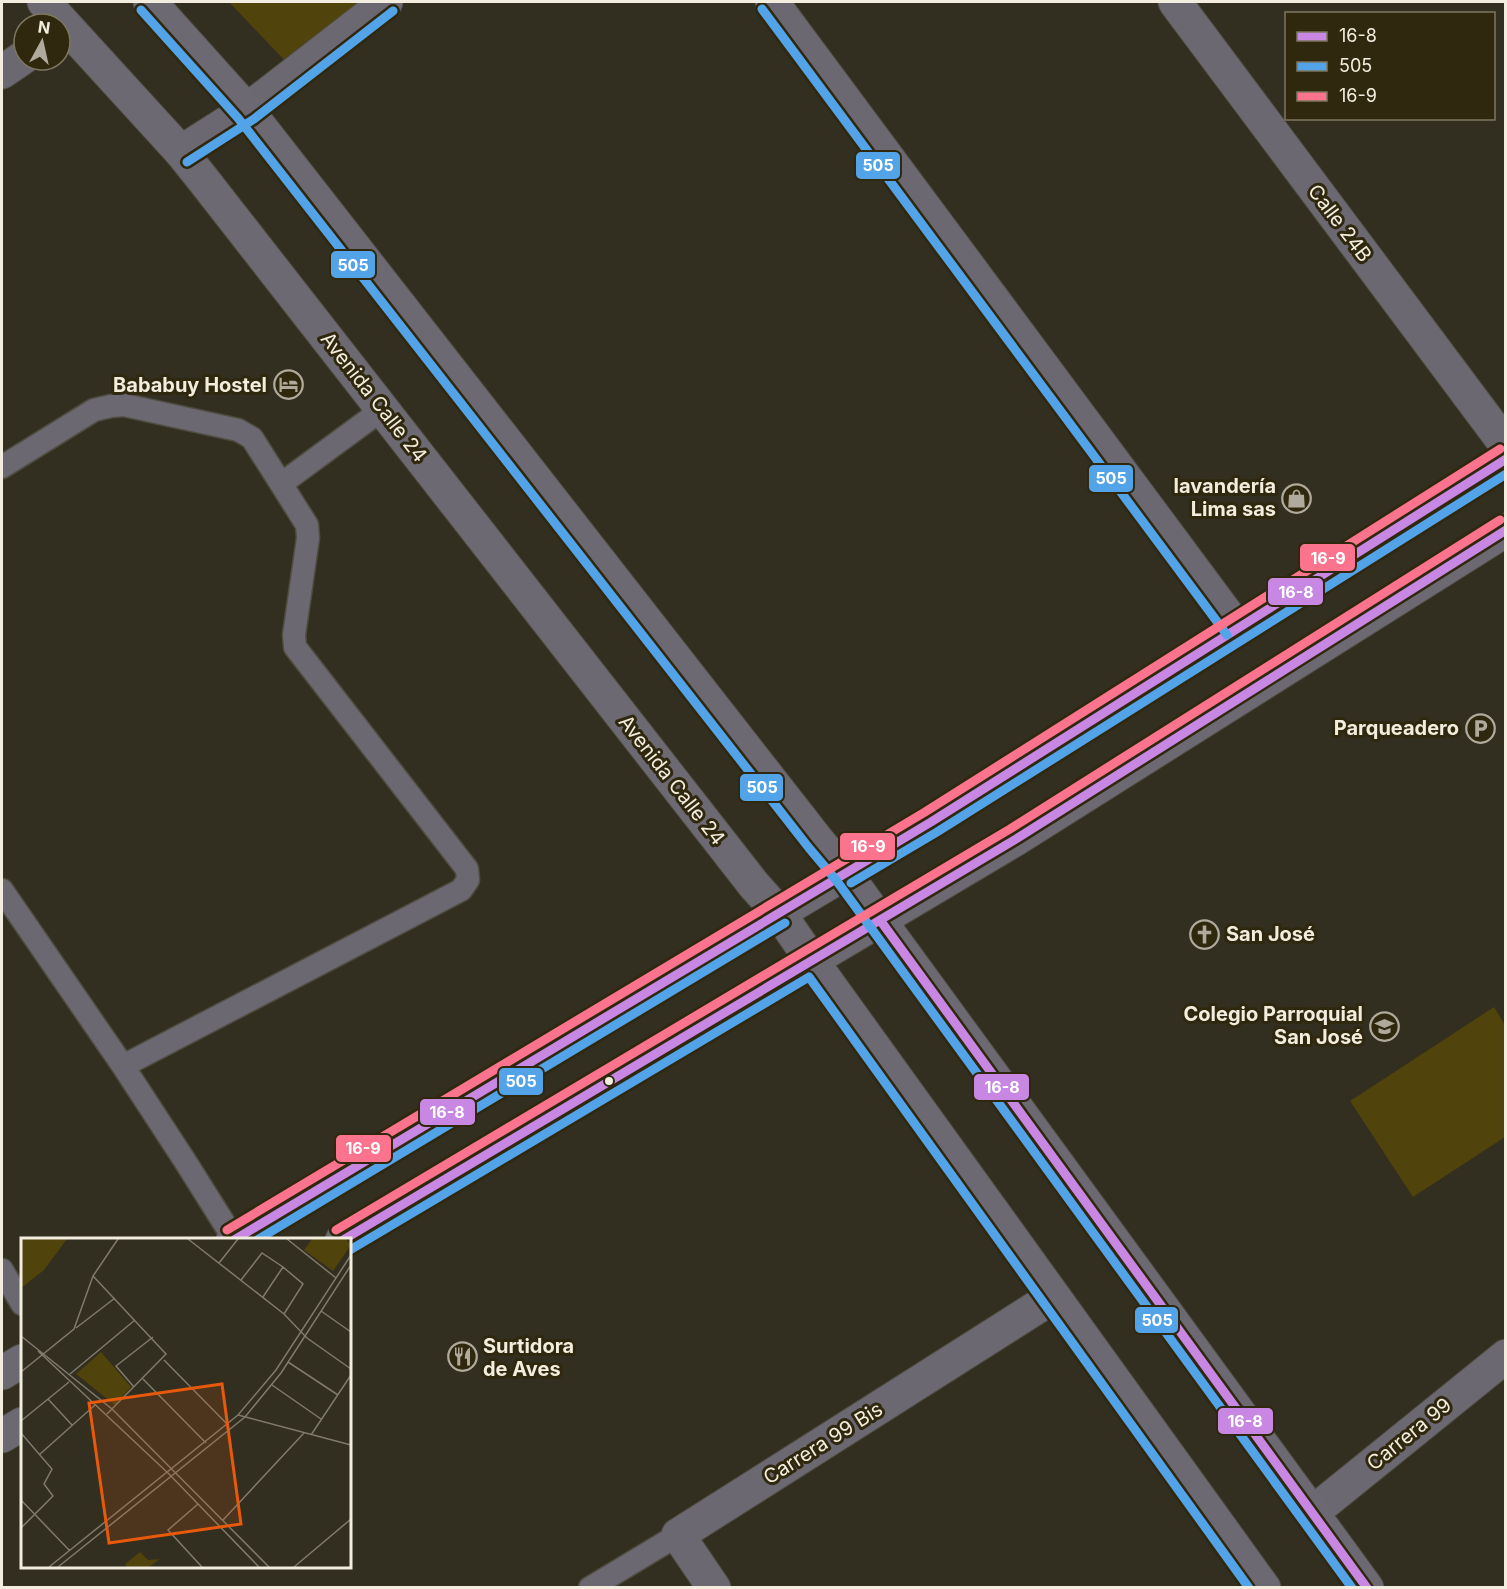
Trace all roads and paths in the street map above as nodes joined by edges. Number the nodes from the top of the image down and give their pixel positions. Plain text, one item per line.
1 (150, 2) edge
2 (386, 2) edge
3 (772, 2) edge
4 (1175, 2) edge
5 (72, 39) edge
6 (247, 110) junction
7 (181, 152) junction
8 (383, 409) junction
9 (1506, 445) edge
10 (1506, 459) edge
11 (2, 467) edge
12 (282, 484) junction
13 (1506, 530) edge
14 (1237, 628) junction
15 (845, 873) junction
16 (2, 890) edge
17 (779, 913) junction
18 (880, 920) junction
19 (812, 961) junction
20 (123, 1066) junction
21 (232, 1238) edge
22 (235, 1238) edge
23 (344, 1238) edge
24 (2, 1270) edge
25 (1053, 1297) junction
26 (21, 1302) edge
27 (1506, 1356) edge
28 (21, 1362) edge
29 (2, 1372) edge
30 (21, 1425) edge
31 (2, 1436) edge
32 (1312, 1512) junction
33 (678, 1535) junction
34 (590, 1587) edge
35 (714, 1587) edge
36 (1264, 1587) edge
37 (1366, 1587) edge

1 - 6 main road
2 - 6 street
3 - 14 street
4 - 9 street, Calle 24B
5 - 7 main road, Avenida Calle 24
6 - 7 street
6 - 15 main road
7 - 8 main road, Avenida Calle 24
8 - 12 lane
8 - 17 main road, Avenida Calle 24
10 - 14 main road
11 - 12 lane
12 - 20 lane
13 - 18 main road
14 - 15 main road
15 - 17 main road
15 - 18 main road
16 - 20 lane
17 - 19 main road, Avenida Calle 24
17 - 22 main road
18 - 19 main road
18 - 32 main road
19 - 23 main road
19 - 25 main road, Avenida Calle 24
20 - 21 lane
24 - 26 lane
25 - 33 street, Carrera 99 Bis
25 - 36 main road, Avenida Calle 24
27 - 32 street, Carrera 99
28 - 29 main road
30 - 31 main road
32 - 37 main road
33 - 34 lane, Carrera 99 Bis
33 - 35 street

